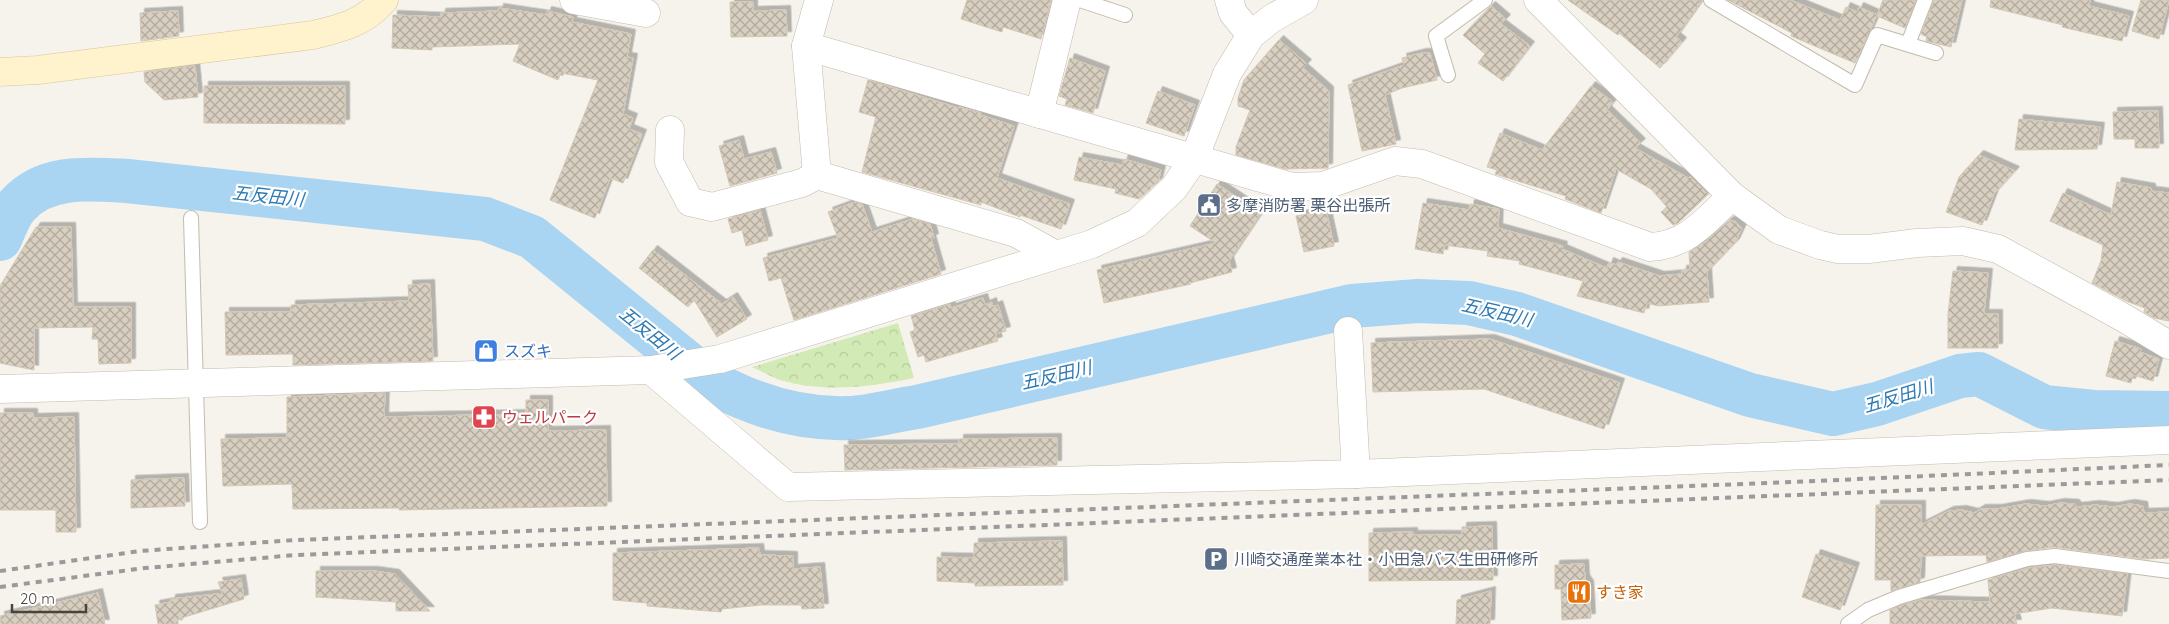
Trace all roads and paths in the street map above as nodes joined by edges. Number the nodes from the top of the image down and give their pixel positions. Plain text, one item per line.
1 (384, 0) edge
2 (819, 0) edge
3 (1067, 0) edge
4 (1080, 0) edge
5 (1229, 0) edge
6 (1304, 0) edge
7 (1485, 0) edge
8 (1538, 0) edge
9 (1924, 0) edge
10 (584, 1) edge
11 (1720, 3) edge
12 (646, 13) dead end
13 (1125, 15) dead end
14 (1251, 35) junction
15 (1908, 44) junction
16 (806, 46) junction
17 (1936, 53) dead end
18 (0, 72) edge
19 (1448, 75) dead end
20 (1039, 114) junction
21 (670, 130) dead end
22 (1194, 160) junction
23 (818, 175) junction
24 (1732, 196) junction
25 (190, 218) dead end
26 (1054, 254) junction
27 (1348, 331) dead end
28 (2169, 345) edge
29 (661, 368) junction
30 (196, 383) junction
31 (0, 389) edge
32 (2169, 440) edge
33 (1356, 474) junction
34 (200, 522) dead end
35 (2169, 571) edge
36 (1848, 624) edge

1 - 18 street
2 - 16 street
3 - 20 street
4 - 13 lane
5 - 14 street
6 - 14 street
7 - 19 lane
8 - 24 street
9 - 15 lane
10 - 12 street
11 - 15 lane
14 - 22 street
15 - 17 lane
16 - 20 street
16 - 23 street
20 - 22 street
21 - 23 street
22 - 24 street
22 - 26 street
23 - 26 street
24 - 28 street
25 - 30 lane
26 - 29 street
27 - 33 street
29 - 30 street
29 - 33 street
30 - 31 street
30 - 34 lane
32 - 33 street
35 - 36 lane

